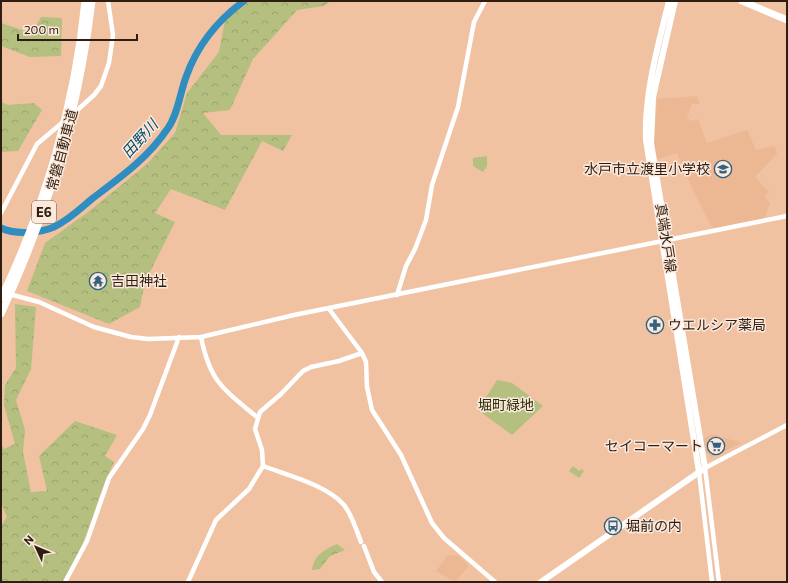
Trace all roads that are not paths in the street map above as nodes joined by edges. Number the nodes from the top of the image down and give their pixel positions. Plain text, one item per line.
1 (85, 1) edge
2 (92, 1) edge
3 (108, 1) edge
4 (485, 1) edge
5 (669, 1) edge
6 (675, 1) edge
7 (742, 1) edge
8 (787, 20) edge
9 (72, 104) junction
10 (1, 213) edge
11 (787, 216) edge
12 (664, 241) junction
13 (1, 291) edge
14 (397, 295) junction
15 (1, 298) edge
16 (329, 309) junction
17 (1, 314) edge
18 (179, 337) junction
19 (201, 337) junction
20 (362, 353) junction
21 (257, 417) junction
22 (787, 425) edge
23 (263, 466) junction
24 (705, 468) junction
25 (699, 472) junction
26 (65, 582) edge
27 (188, 582) edge
28 (382, 582) edge
29 (495, 582) edge
30 (541, 582) edge
31 (712, 582) edge
32 (719, 582) edge

1 - 9 highway, 常磐自動車道 / E6
2 - 9 highway, 常磐自動車道 / E6
3 - 10 street
4 - 14 street
5 - 12 main road, 真端水戸線
6 - 12 main road, 真端水戸線
7 - 8 highway
9 - 15 highway, 常磐自動車道 / E6
9 - 17 highway, 常磐自動車道 / E6
11 - 12 street
12 - 14 street
12 - 24 main road, 真端水戸線
12 - 25 main road, 真端水戸線
13 - 18 street
14 - 16 street
16 - 19 street
16 - 20 street
18 - 19 street
18 - 26 street
19 - 21 street
20 - 21 street
20 - 29 street
21 - 23 street
22 - 24 street
23 - 27 street
23 - 28 street
24 - 25 main road
24 - 32 street
25 - 30 main road
25 - 31 street

